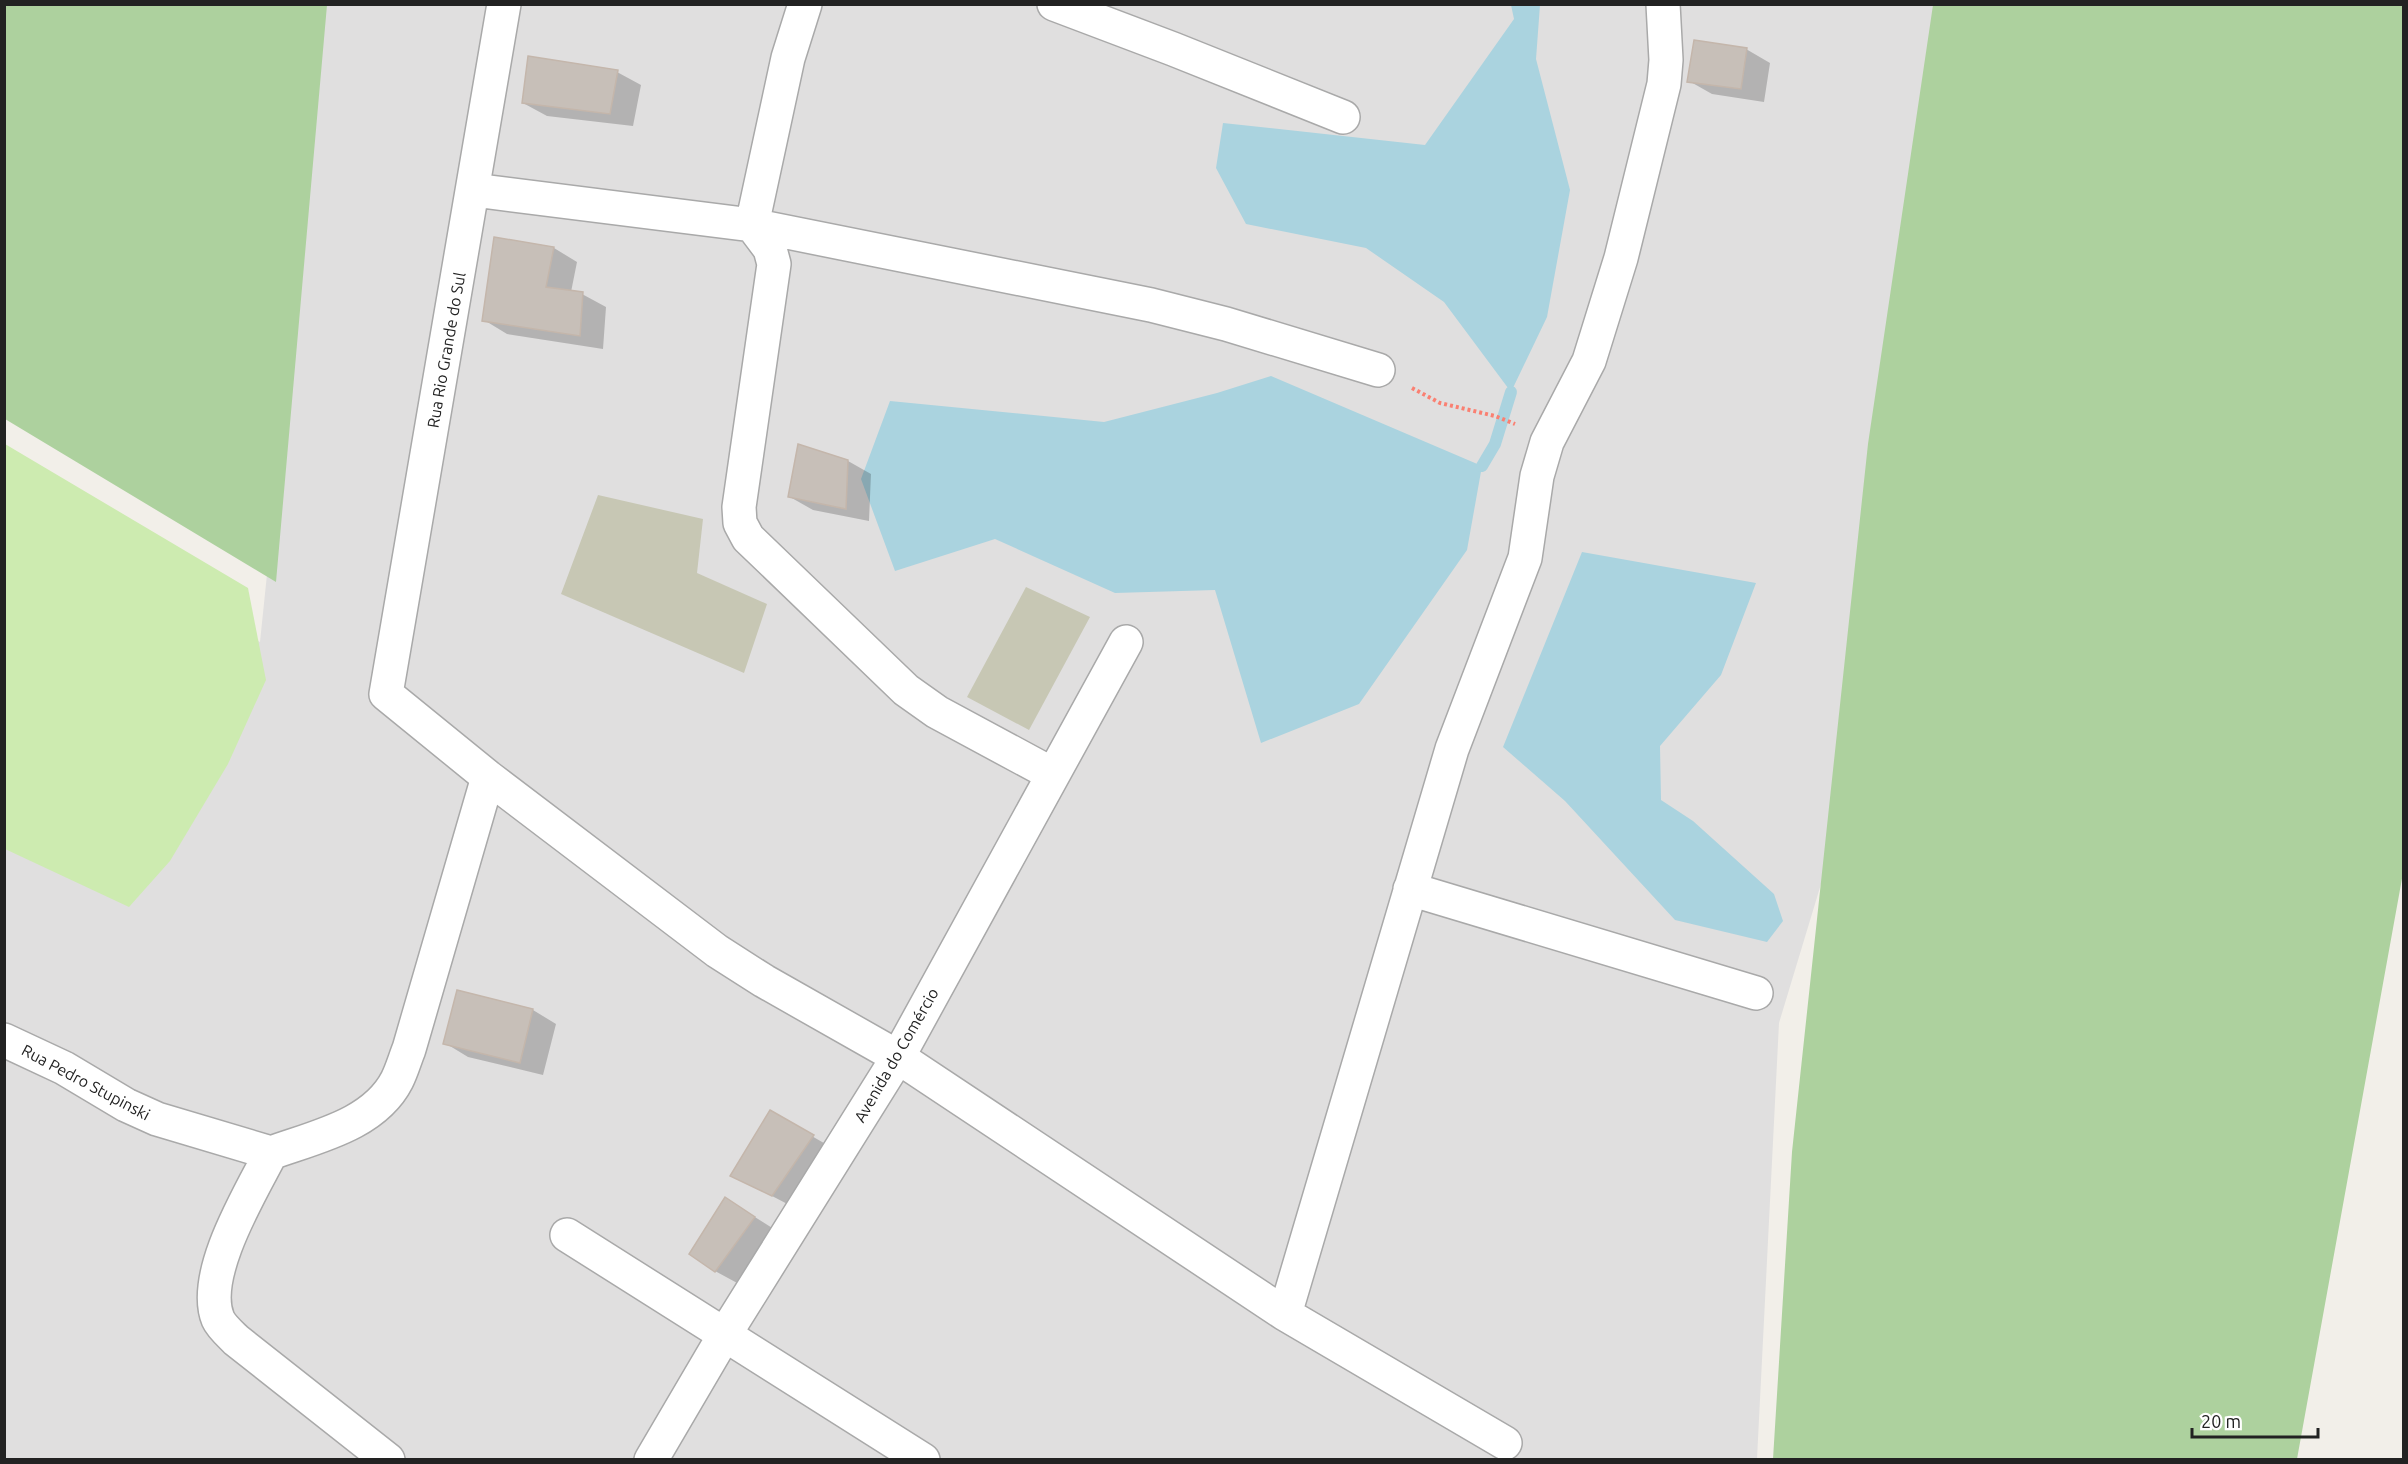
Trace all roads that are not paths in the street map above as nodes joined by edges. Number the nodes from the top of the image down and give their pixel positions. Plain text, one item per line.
1 (504, 4) edge
2 (805, 4) edge
3 (1054, 4) edge
4 (1663, 4) edge
5 (1343, 117) dead end
6 (474, 190) junction
7 (752, 225) junction
8 (1378, 370) road end
9 (1126, 642) dead end
10 (1052, 774) junction
11 (488, 777) junction
12 (1410, 889) junction
13 (1756, 993) dead end
14 (4, 1040) edge
15 (898, 1057) junction
16 (271, 1153) junction
17 (567, 1235) dead end
18 (1285, 1314) junction
19 (725, 1334) junction
20 (1506, 1443) dead end
21 (388, 1460) edge
22 (651, 1460) edge
23 (923, 1460) edge

1 - 6 street, Rua Rio Grande do Sul
2 - 7 street
3 - 5 street
4 - 12 street
6 - 7 street
6 - 11 street, Rua Rio Grande do Sul
7 - 8 street
7 - 10 street
9 - 10 street, Avenida do Comércio
10 - 15 street, Avenida do Comércio
11 - 15 street
11 - 16 street
12 - 13 street
12 - 18 street
14 - 16 street, Rua Pedro Stupinski
15 - 18 street
15 - 19 street, Avenida do Comércio
16 - 21 street
17 - 19 street
18 - 20 street
19 - 22 street, Avenida do Comércio
19 - 23 street

